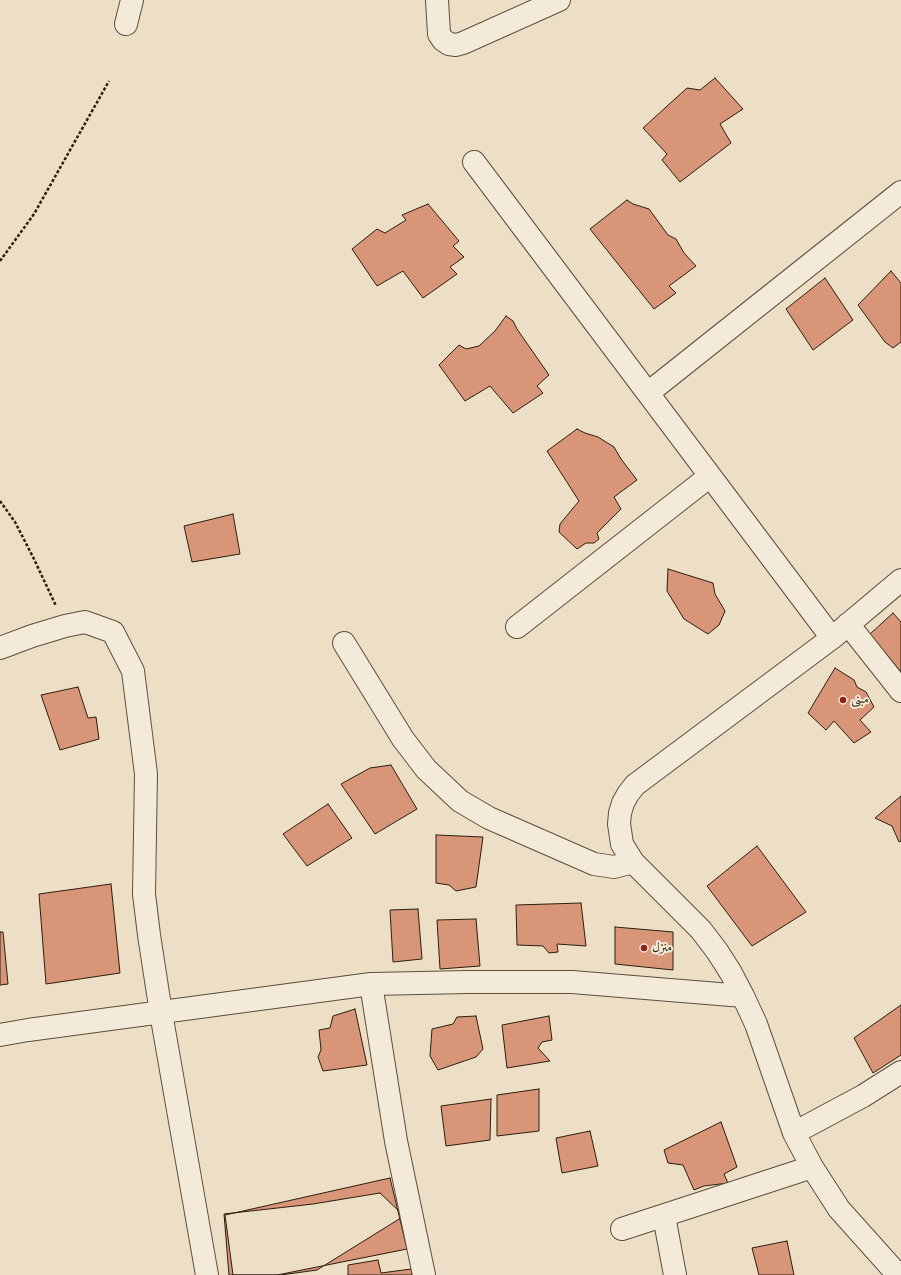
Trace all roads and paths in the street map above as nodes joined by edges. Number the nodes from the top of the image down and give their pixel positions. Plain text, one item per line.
1 (132, 0) edge
2 (437, 0) edge
3 (559, 0) edge
4 (126, 24) dead end
5 (109, 81) dead end
6 (474, 162) dead end
7 (901, 192) edge
8 (0, 262) edge
9 (648, 393) junction
10 (710, 476) junction
11 (0, 501) edge
12 (901, 580) edge
13 (848, 624) junction
14 (65, 626) junction
15 (517, 627) dead end
16 (832, 638) junction
17 (344, 643) dead end
18 (0, 648) edge
19 (901, 691) edge
20 (633, 862) junction
21 (371, 984) junction
22 (744, 996) junction
23 (161, 1012) junction
24 (0, 1035) edge
25 (901, 1072) edge
26 (794, 1133) junction
27 (812, 1167) junction
28 (664, 1216) junction
29 (622, 1230) dead end
30 (207, 1275) edge
31 (424, 1275) edge
32 (675, 1275) edge
33 (898, 1275) edge

1 - 4 street
2 - 3 street
5 - 8 path
6 - 9 street
7 - 9 street
9 - 10 street
10 - 15 street
10 - 16 street
11 - 14 path
12 - 13 street
13 - 16 street
13 - 19 street
14 - 18 street
14 - 23 street
16 - 20 street
17 - 20 street
20 - 22 street
21 - 22 street
21 - 23 street
21 - 31 street
22 - 26 street
23 - 24 street
23 - 30 street
25 - 26 street
26 - 27 street
27 - 28 street
27 - 33 street
28 - 29 street
28 - 32 street

